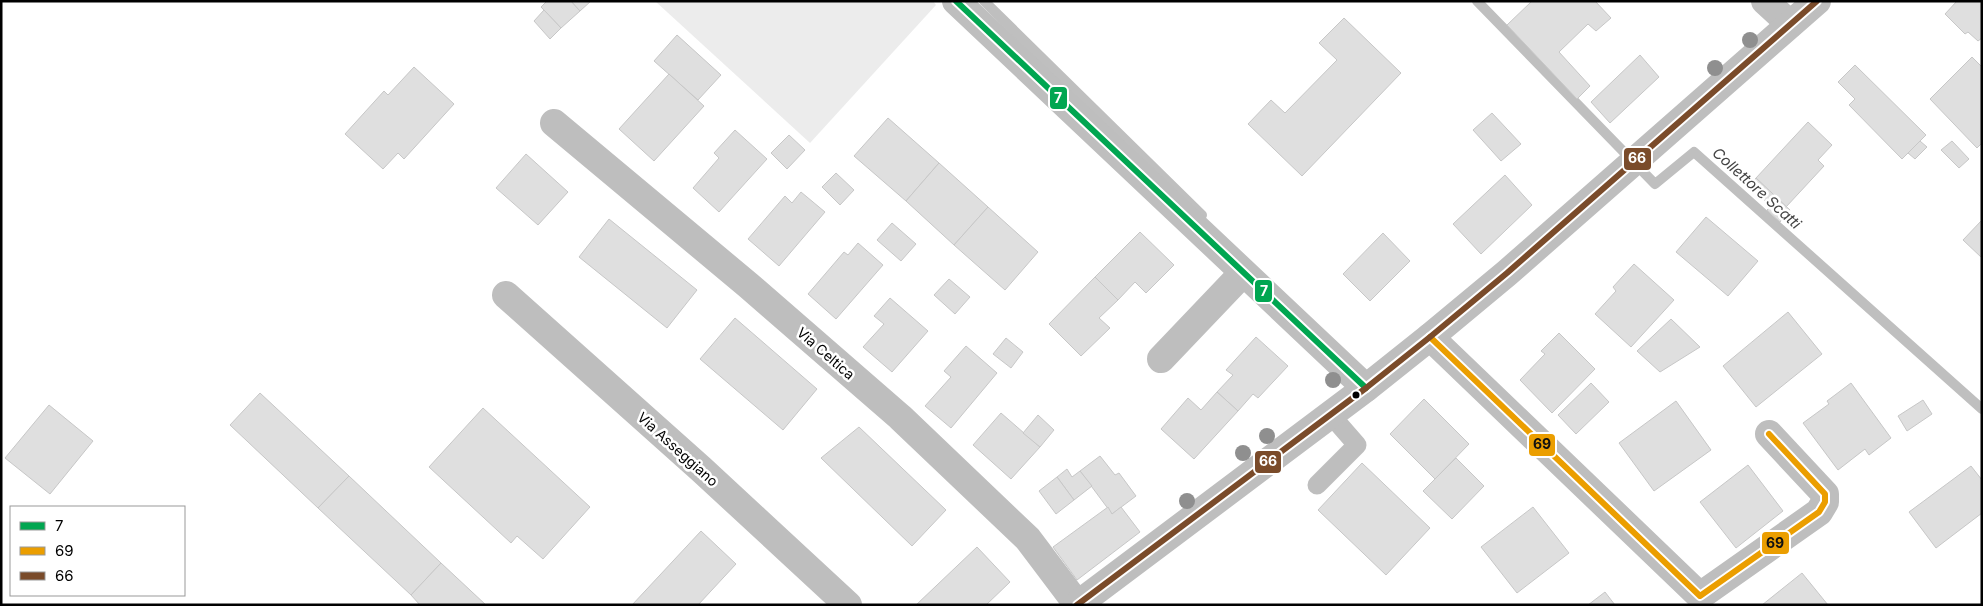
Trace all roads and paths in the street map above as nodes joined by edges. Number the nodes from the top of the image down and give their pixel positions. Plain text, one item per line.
1 (956, 1) edge
2 (1765, 1) edge
3 (1817, 1) edge
4 (1790, 24) junction
5 (554, 124) dead end
6 (1243, 273) junction
7 (506, 295) dead end
8 (1430, 337) junction
9 (1161, 359) dead end
10 (1366, 388) junction
11 (1330, 414) junction
12 (1769, 434) dead end
13 (1317, 485) dead end
14 (848, 605) edge
15 (1077, 605) edge

1 - 6 street
2 - 4 street
3 - 4 street
4 - 8 street
5 - 15 street, Via Celtica
6 - 9 street
6 - 10 street
7 - 14 street, Via Asseggiano
8 - 10 street
8 - 12 street
10 - 11 street
11 - 13 lane
11 - 15 street

